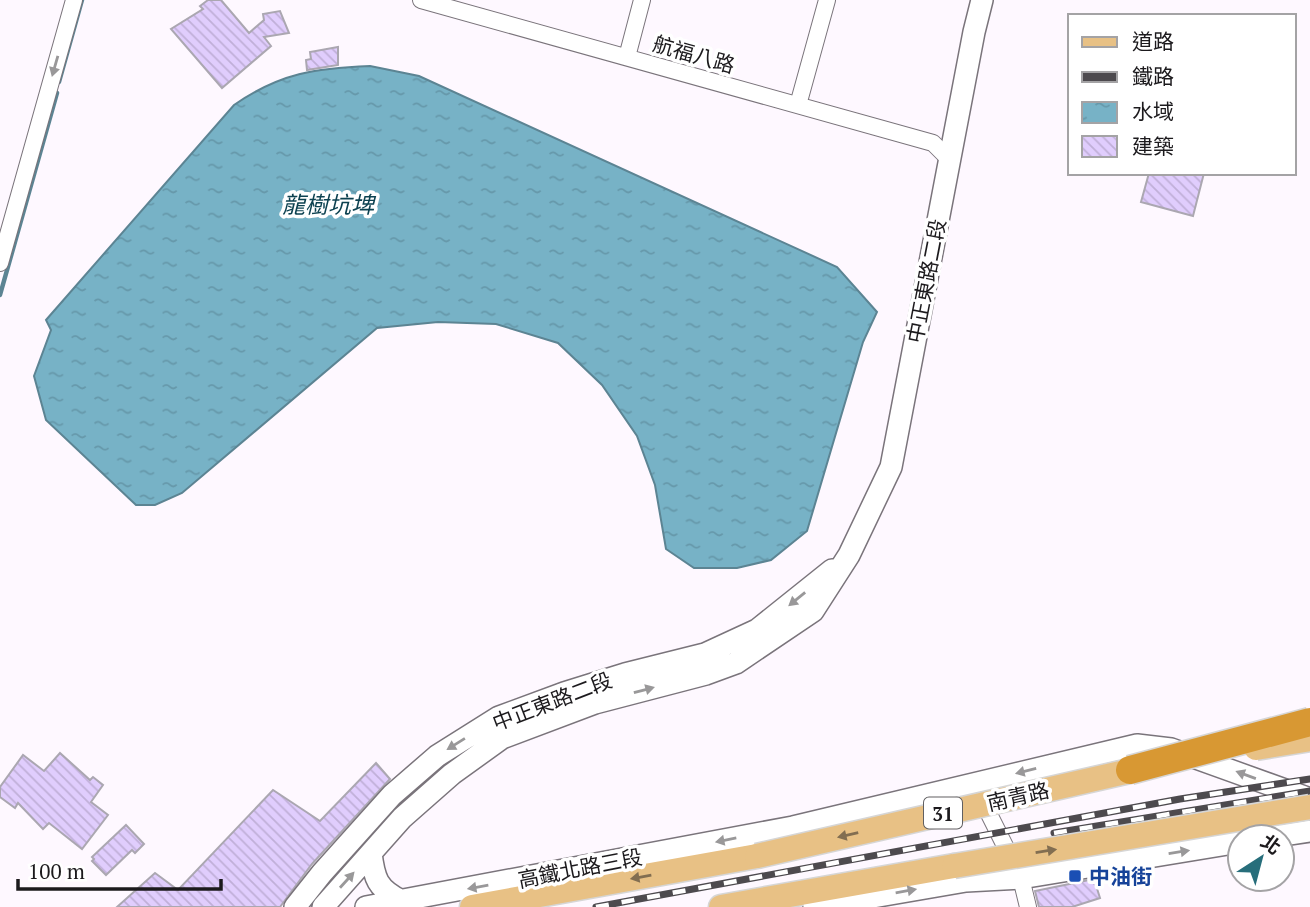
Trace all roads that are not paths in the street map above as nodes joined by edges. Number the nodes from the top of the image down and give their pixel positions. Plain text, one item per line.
1 (74, 0) edge
2 (421, 0) edge
3 (642, 0) edge
4 (982, 0) edge
5 (822, 1) edge
6 (476, 7) edge
7 (627, 57) junction
8 (798, 105) junction
9 (949, 159) junction
10 (0, 263) edge
11 (849, 555) junction
12 (1310, 722) edge
13 (1310, 738) edge
14 (1130, 770) junction
15 (975, 784) junction
16 (1310, 799) edge
17 (1310, 807) edge
18 (793, 827) joint
19 (1226, 844) edge
20 (372, 853) junction
21 (1010, 853) junction
22 (757, 856) joint
23 (1021, 878) junction
24 (990, 879) junction
25 (402, 901) junction
26 (295, 907) edge
27 (323, 907) edge
28 (366, 907) edge
29 (472, 907) edge
30 (721, 907) edge
31 (814, 907) edge
32 (1028, 907) edge

1 -> 10 street
2 - 6 street, 航福八路
3 - 7 street
4 - 9 main road, 中正東路二段
5 - 8 street
6 - 7 street, 航福八路
7 - 8 street, 航福八路
8 - 9 street, 航福八路
9 - 11 main road, 中正東路二段
20 -> 11 main road, 中正東路二段
11 -> 26 main road, 中正東路二段
12 - 14 highway, bridge
13 - 14 main road, 南青路 / 31, bridge
14 -> 22 main road, 南青路 / 31, bridge
16 -> 15 main road, 南青路
15 - 18 main road, 南青路
15 - 21 street
30 -> 17 main road, bridge
18 -> 25 main road, 高鐵北路三段
23 -> 19 main road
20 - 25 main road
27 -> 20 main road, 中正東路二段
21 - 23 street
21 - 24 main road
22 -> 29 main road, 高鐵北路三段 / 31
23 - 24 main road
23 - 32 street
31 -> 24 main road
25 - 28 main road, 高鐵北路三段

